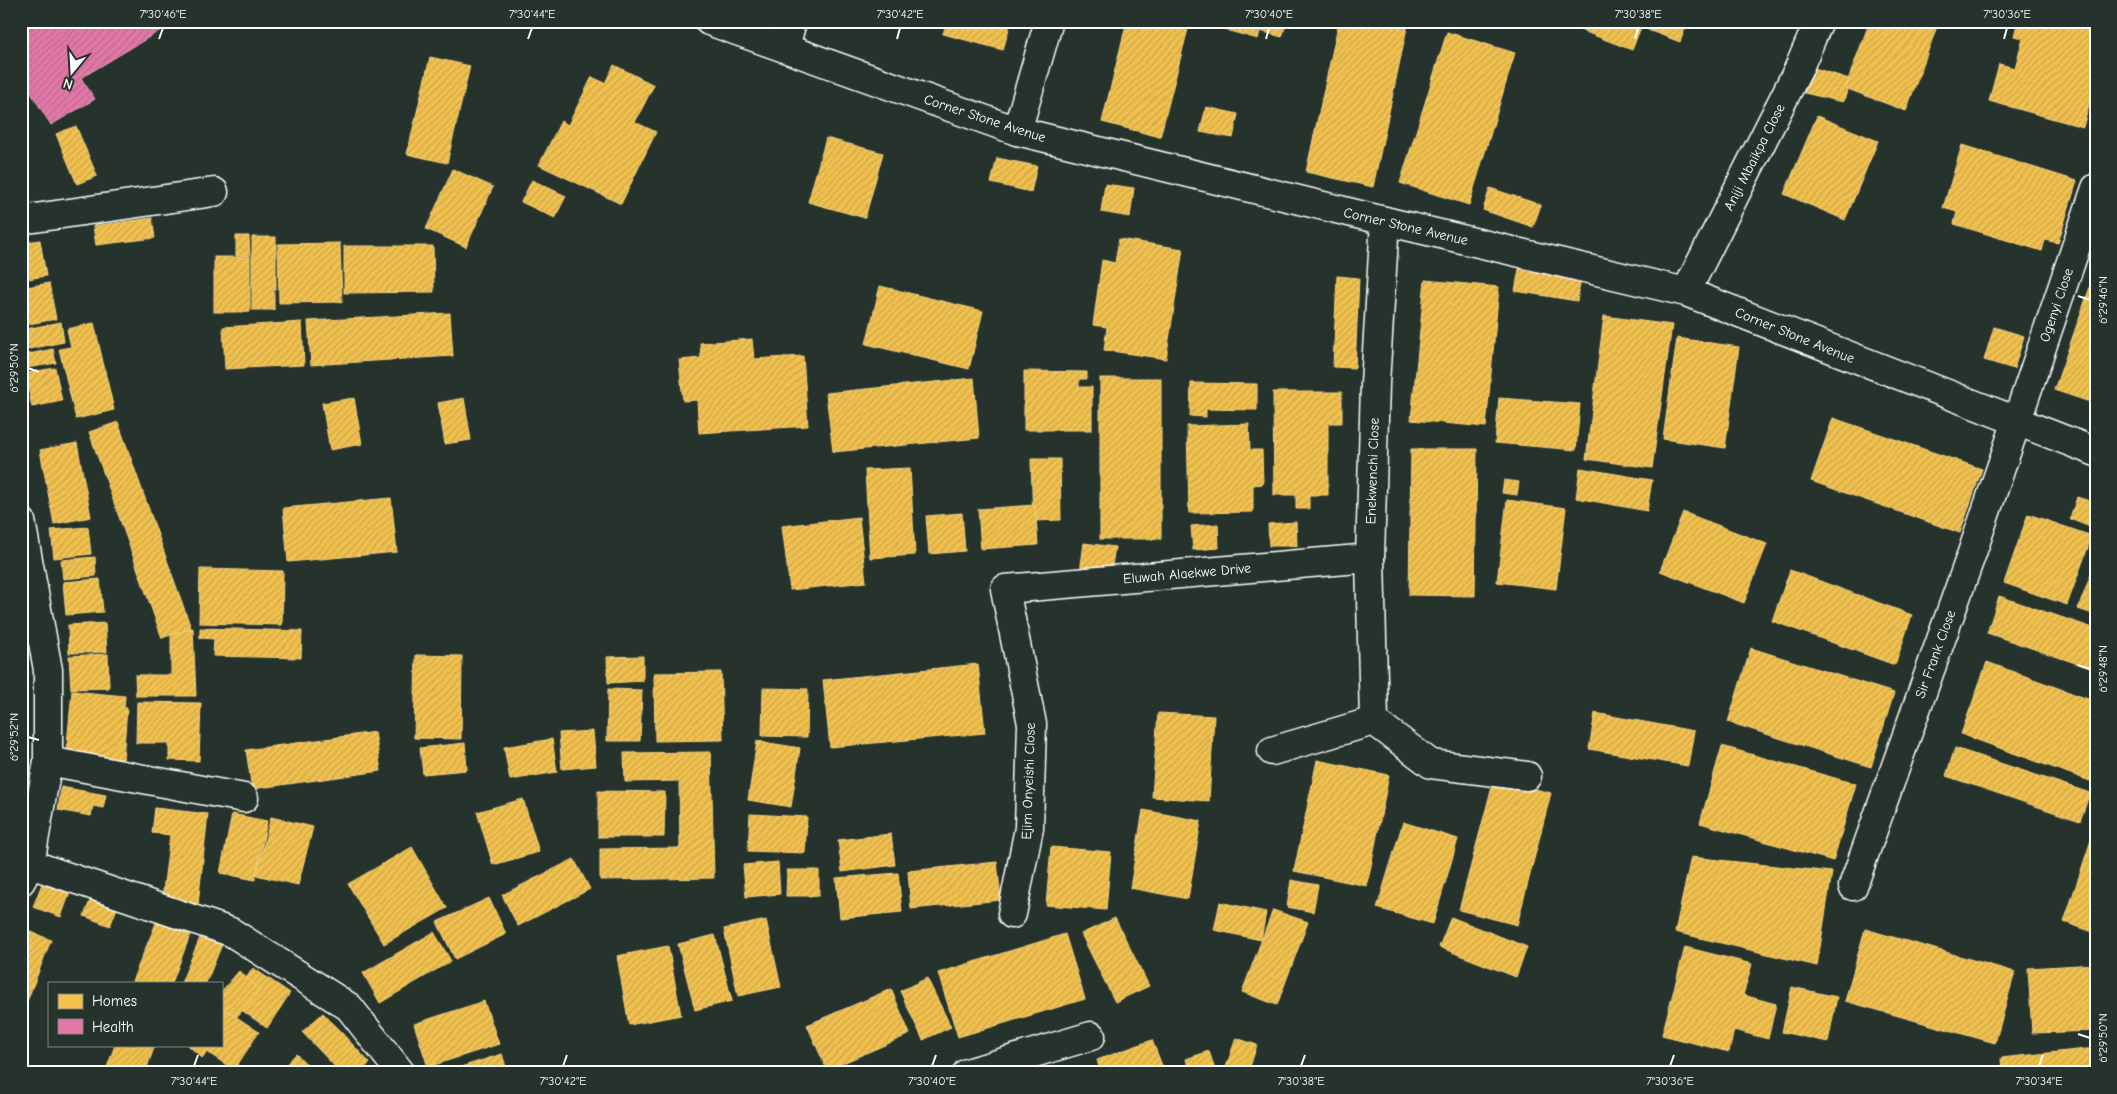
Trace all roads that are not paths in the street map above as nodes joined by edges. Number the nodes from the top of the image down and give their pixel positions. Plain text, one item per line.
1 (709, 21) edge
2 (792, 21) edge
3 (1049, 21) edge
4 (1819, 21) edge
5 (785, 48) junction
6 (1017, 131) junction
7 (2096, 188) edge
8 (214, 192) dead end
9 (21, 220) edge
10 (1384, 222) junction
11 (1686, 292) junction
12 (2017, 422) junction
13 (2096, 452) edge
14 (21, 521) edge
15 (1370, 558) junction
16 (1005, 589) joint
17 (1374, 721) junction
18 (1272, 751) dead end
19 (48, 761) junction
20 (1527, 776) dead end
21 (244, 798) dead end
22 (25, 872) edge
23 (1853, 886) dead end
24 (1012, 914) dead end
25 (1091, 1036) dead end
26 (400, 1073) edge
27 (968, 1073) edge

1 - 5 street, Corner Stone Avenue
2 - 5 street
3 - 6 street
4 - 11 street, Aniji Mbaikpa Close
5 - 6 street, Corner Stone Avenue
6 - 10 street, Corner Stone Avenue
7 - 12 street, Ogenyi Close
8 - 9 street
10 - 11 street, Corner Stone Avenue
10 - 15 street, Enekwenchi Close
11 - 12 street, Corner Stone Avenue
12 - 13 street, Corner Stone Avenue
12 - 23 street, Sir Frank Close
14 - 19 street
15 - 16 street, Eluwah Alaekwe Drive
15 - 17 street, Enekwenchi Close
16 - 24 street, Ejim Onyeishi Close
17 - 18 street
17 - 20 street
19 - 21 street
19 - 22 street
22 - 26 street
25 - 27 street

